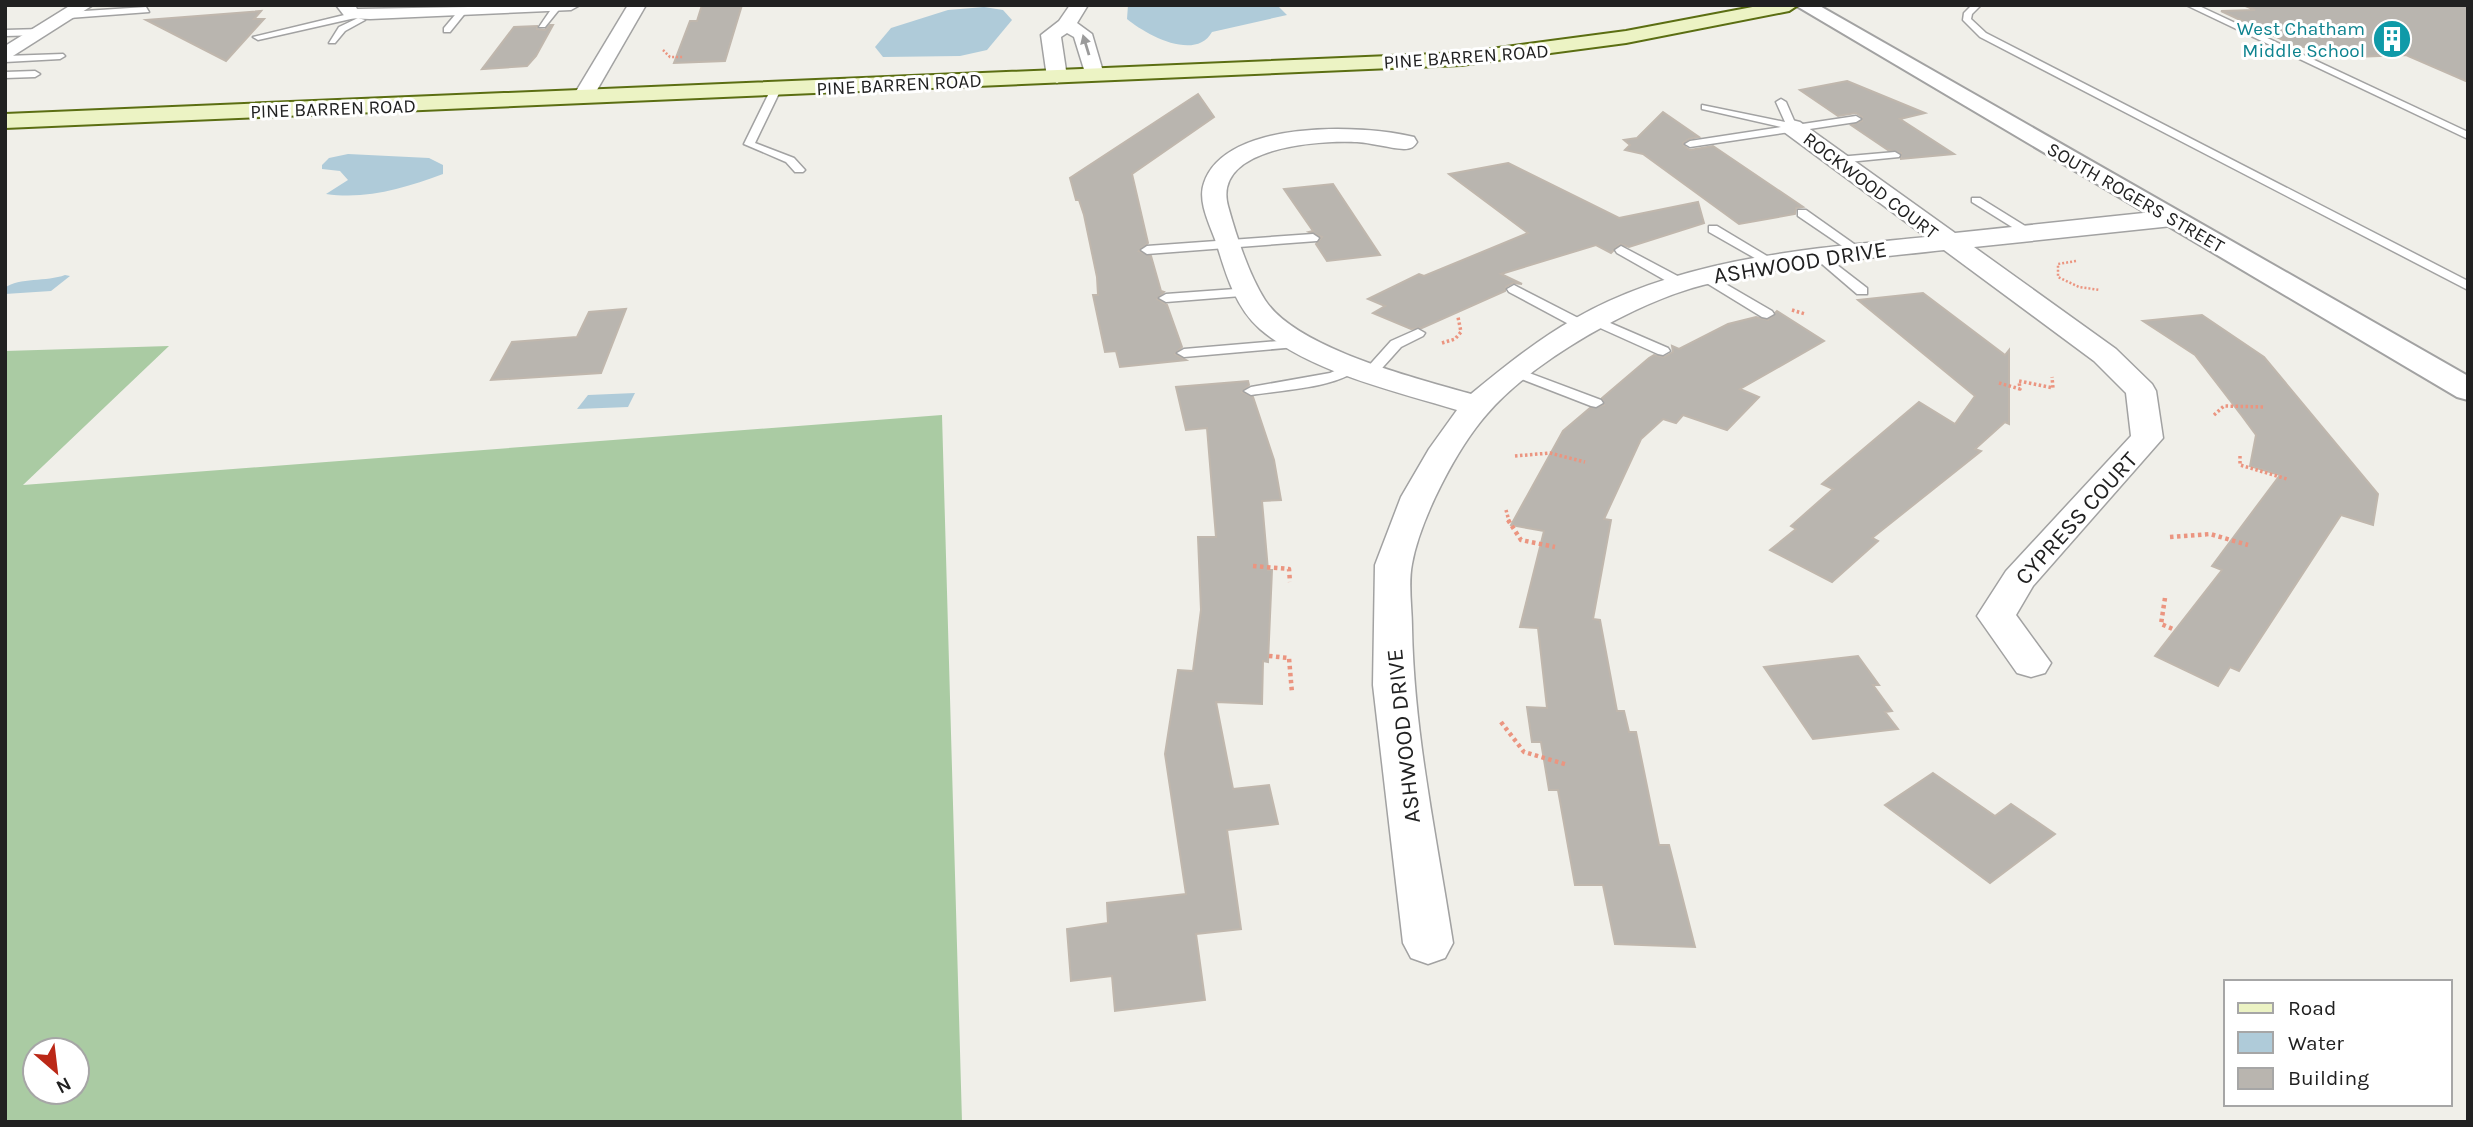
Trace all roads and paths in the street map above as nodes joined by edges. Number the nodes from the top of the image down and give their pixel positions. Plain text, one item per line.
1 (571, 5) edge
2 (637, 5) edge
3 (1079, 5) edge
4 (1789, 5) edge
5 (1804, 5) edge
6 (1977, 5) edge
7 (2190, 5) edge
8 (558, 6) edge
9 (76, 10) edge
10 (146, 10) dead end
11 (463, 11) junction
12 (356, 12) edge
13 (277, 21) dead end
14 (542, 25) dead end
15 (1066, 25) junction
16 (447, 30) dead end
17 (42, 32) junction
18 (5, 33) edge
19 (257, 37) dead end
20 (332, 41) dead end
21 (663, 50) dead end
22 (60, 56) dead end
23 (5, 57) edge
24 (684, 57) dead end
25 (35, 74) dead end
26 (5, 75) edge
27 (1094, 75) junction
28 (1057, 77) junction
29 (776, 89) junction
30 (583, 98) junction
31 (1781, 102) dead end
32 (1706, 107) dead end
33 (1856, 119) dead end
34 (5, 121) edge
35 (1793, 127) junction
36 (2468, 136) edge
37 (1406, 142) dead end
38 (1690, 144) dead end
39 (1895, 155) dead end
40 (1839, 160) junction
41 (799, 170) dead end
42 (1976, 200) dead end
43 (1802, 213) dead end
44 (2172, 218) junction
45 (1713, 229) dead end
46 (2032, 234) junction
47 (1313, 238) dead end
48 (1950, 244) junction
49 (1231, 245) junction
50 (1147, 250) dead end
51 (1621, 250) dead end
52 (1858, 251) junction
53 (1819, 255) junction
54 (2076, 261) dead end
55 (1771, 262) junction
56 (1693, 280) junction
57 (2468, 286) edge
58 (1514, 289) dead end
59 (2100, 290) dead end
60 (1861, 291) dead end
61 (1249, 292) junction
62 (1166, 299) dead end
63 (1767, 314) dead end
64 (1589, 323) junction
65 (1418, 333) dead end
66 (1303, 343) junction
67 (1663, 351) dead end
68 (1184, 352) dead end
69 (1362, 370) junction
70 (1516, 372) junction
71 (2052, 377) dead end
72 (1999, 383) dead end
73 (2468, 390) edge
74 (1251, 391) dead end
75 (1597, 403) dead end
76 (1476, 406) junction
77 (2265, 407) dead end
78 (2214, 415) dead end
79 (1515, 456) dead end
80 (2240, 456) dead end
81 (1585, 462) dead end
82 (2287, 479) dead end
83 (1506, 510) dead end
84 (2170, 537) dead end
85 (2248, 545) dead end
86 (1555, 547) dead end
87 (1253, 566) dead end
88 (1290, 582) dead end
89 (2165, 598) dead end
90 (2175, 630) dead end
91 (1269, 656) dead end
92 (2031, 663) dead end
93 (1292, 693) dead end
94 (1501, 722) dead end
95 (1568, 765) dead end
96 (1428, 943) dead end

1 - 8 street
2 - 30 street
3 - 15 street
4 - 27 main road, PINE BARREN ROAD
5 - 44 street, SOUTH ROGERS STREET
6 - 57 lane
7 - 36 lane
8 - 11 street
8 - 14 lane
9 - 10 lane
9 - 17 street
11 - 12 street
11 - 16 lane
12 - 13 lane
12 - 19 lane
12 - 20 lane
27 -> 15 street
15 - 28 street
17 - 18 lane
17 - 23 street
21 - 24 path
22 - 23 lane
25 - 26 lane
27 - 28 main road, PINE BARREN ROAD
28 - 29 main road, PINE BARREN ROAD
29 - 30 main road, PINE BARREN ROAD
29 - 41 lane
30 - 34 main road, PINE BARREN ROAD
31 - 35 lane
32 - 35 lane
33 - 35 lane
35 - 38 lane
35 - 40 street, ROCKWOOD COURT
37 - 49 street
39 - 40 lane
40 - 48 street, ROCKWOOD COURT
42 - 46 lane
43 - 52 lane
44 - 46 street, ASHWOOD DRIVE
44 - 73 street, SOUTH ROGERS STREET
45 - 55 lane
46 - 48 street, ASHWOOD DRIVE
47 - 49 lane
48 - 52 street, ASHWOOD DRIVE
48 - 92 street, CYPRESS COURT
49 - 50 lane
49 - 61 street
51 - 56 lane
52 - 53 street, ASHWOOD DRIVE
53 - 55 street, ASHWOOD DRIVE
53 - 60 lane
54 - 59 path
55 - 56 street, ASHWOOD DRIVE
56 - 63 lane
56 - 64 street, ASHWOOD DRIVE
58 - 64 lane
61 - 62 lane
61 - 66 street
64 - 67 lane
64 - 70 street, ASHWOOD DRIVE
65 - 69 lane
66 - 68 lane
66 - 69 street
69 - 74 lane
69 - 76 street
70 - 75 lane
70 - 76 street, ASHWOOD DRIVE
71 - 72 path
76 - 96 street, ASHWOOD DRIVE
77 - 78 path
79 - 81 path
80 - 82 path
83 - 86 path
84 - 85 path
87 - 88 path
89 - 90 path
91 - 93 path
94 - 95 path

